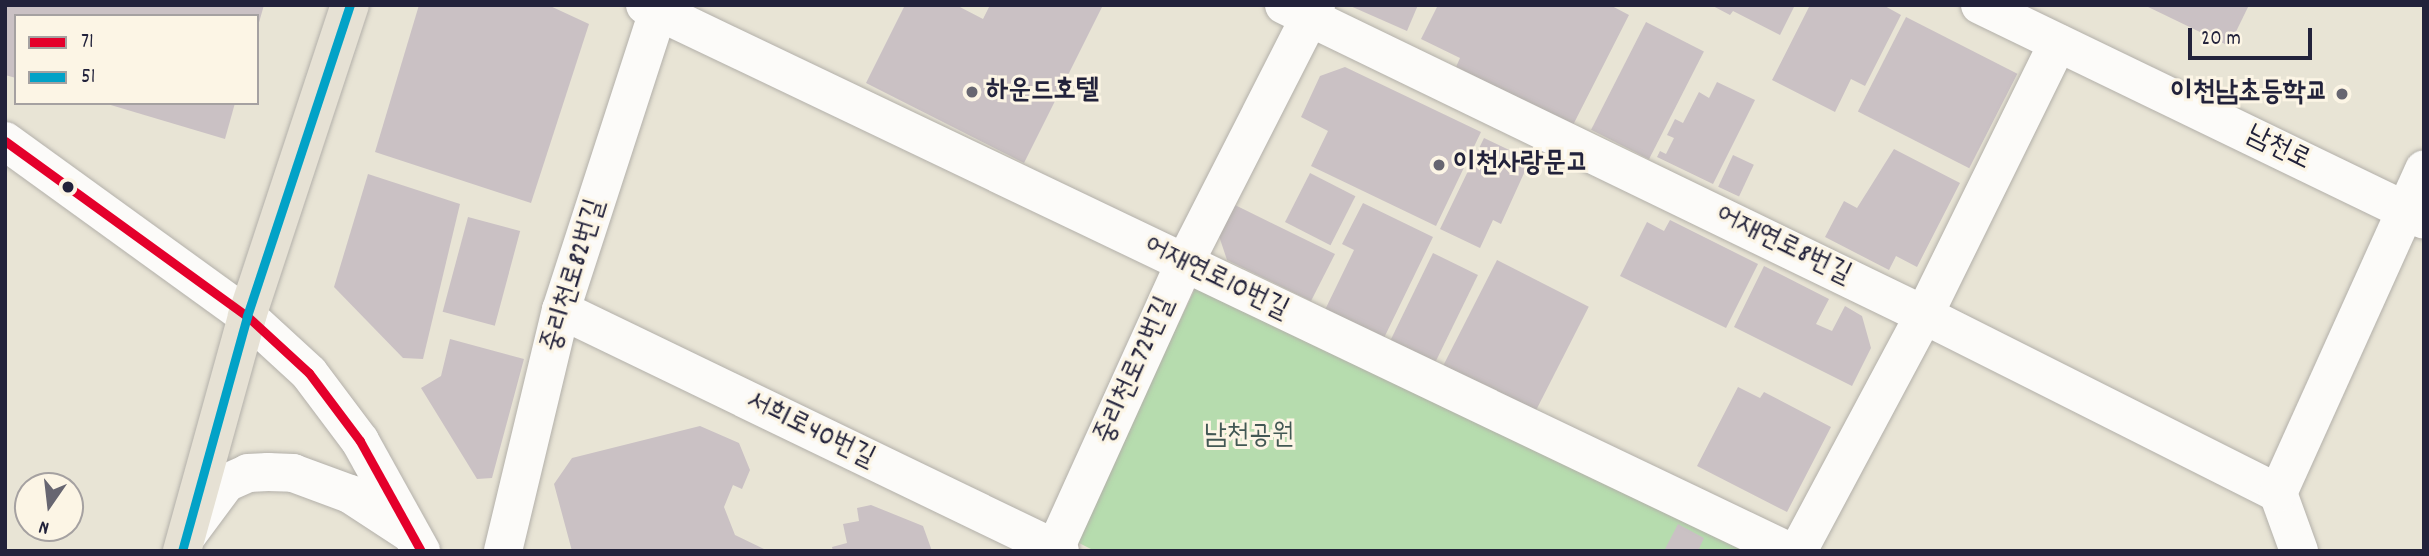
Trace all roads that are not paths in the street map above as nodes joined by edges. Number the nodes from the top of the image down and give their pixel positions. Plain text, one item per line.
1 (350, 5) edge
2 (1980, 5) edge
3 (655, 7) edge
4 (1303, 9) edge
5 (2058, 43) junction
6 (5, 141) edge
7 (2424, 169) edge
8 (2414, 215) edge
9 (1184, 264) junction
10 (561, 310) junction
11 (1924, 315) junction
12 (247, 316) junction
13 (2278, 493) junction
14 (416, 542) edge
15 (184, 544) edge
16 (1056, 550) edge
17 (503, 551) edge
18 (1788, 551) edge
19 (1798, 551) edge
20 (2299, 551) edge

1 - 12 main road
2 - 5 street, 남천로
3 - 9 street, 어재연로10번길
3 - 10 street, 중리천로82번길
4 - 9 street, 중리천로72번길
4 - 11 street, 어재연로8번길
5 - 8 street, 남천로
5 - 11 street
6 - 12 street
7 - 8 street
8 - 13 street
9 - 16 street, 중리천로72번길
9 - 18 street, 어재연로10번길
10 - 16 street, 서희로40번길
10 - 17 street, 중리천로82번길
11 - 13 street, 어재연로8번길
11 - 19 street
12 - 14 street
12 - 15 main road
13 - 20 street
14 - 15 street

